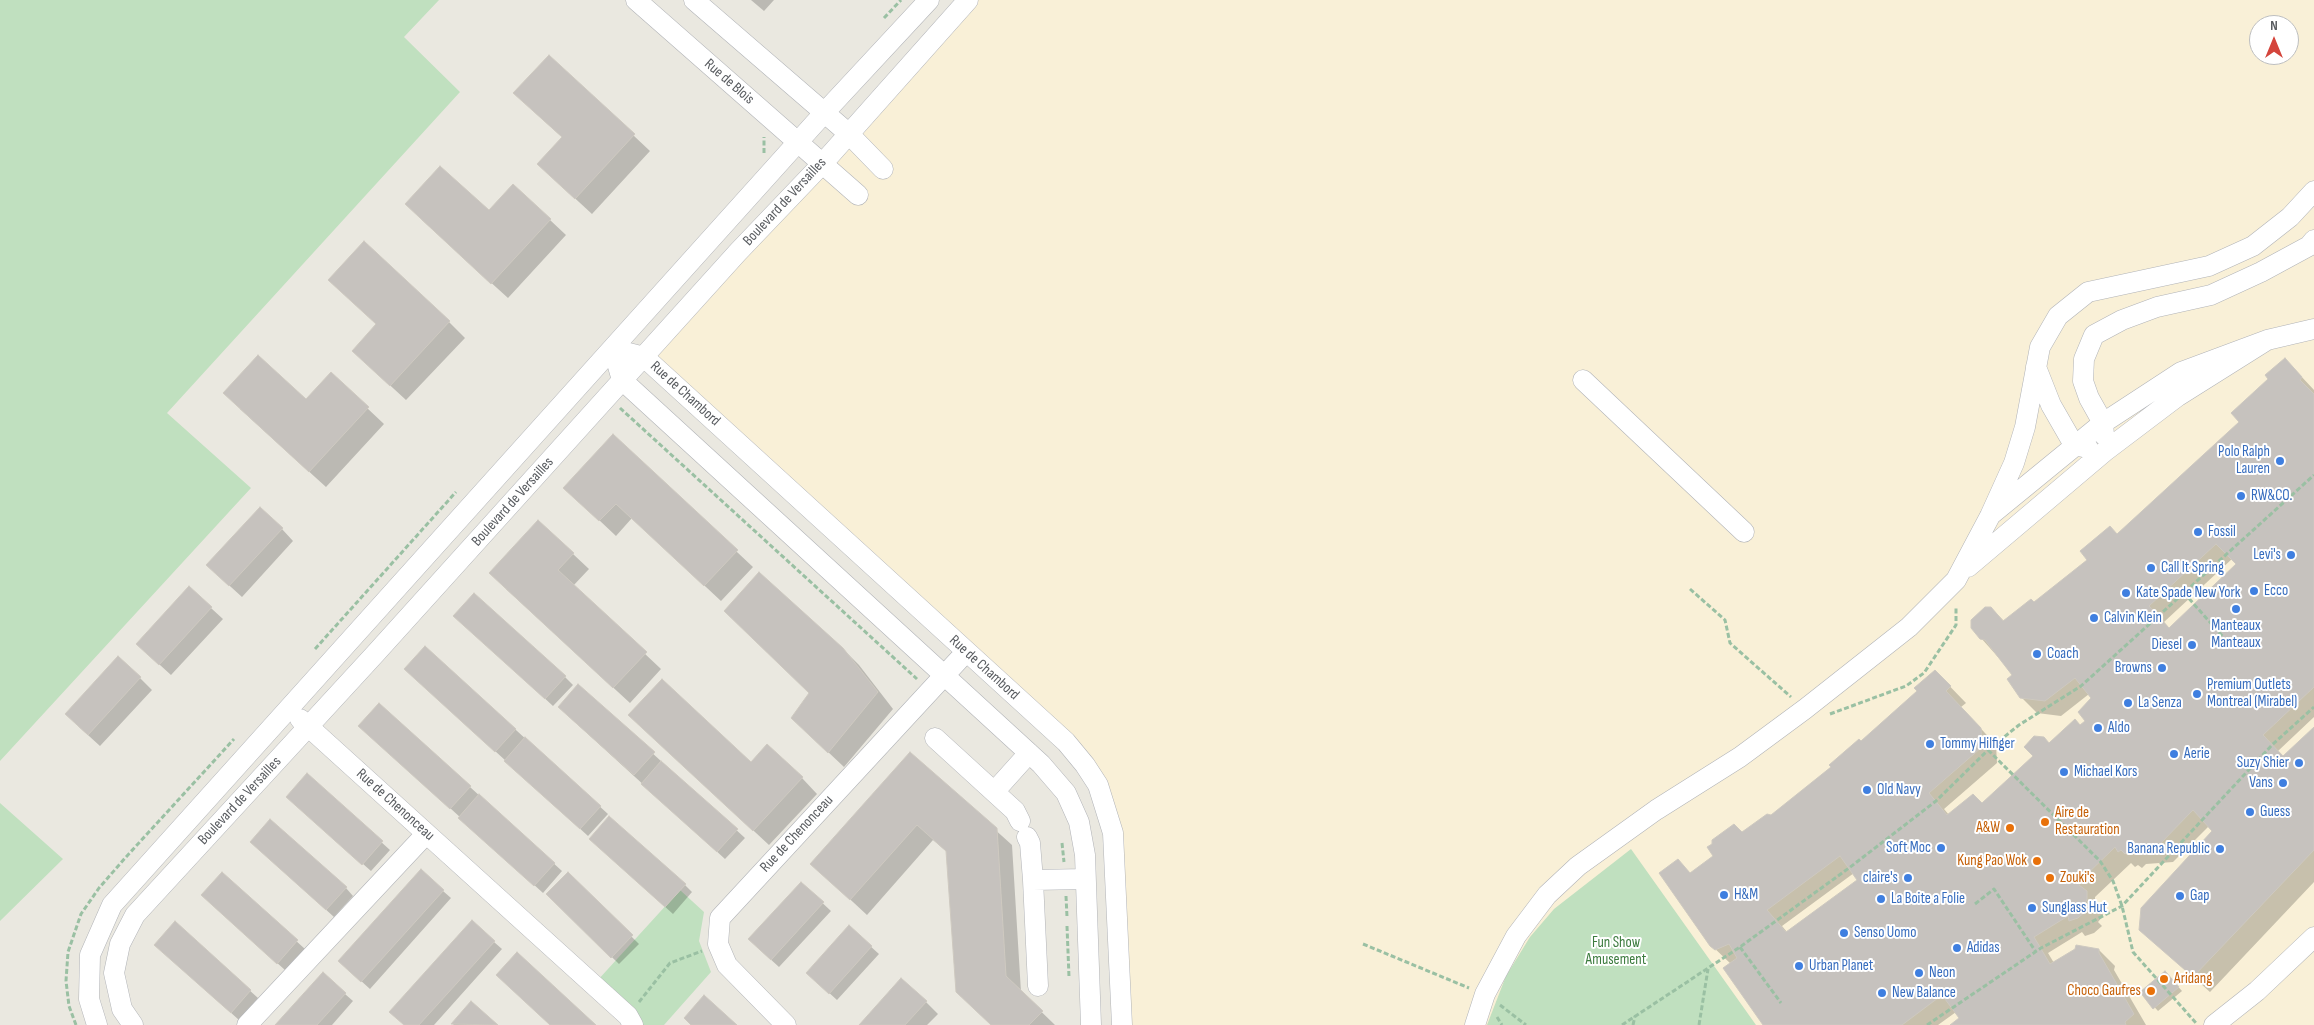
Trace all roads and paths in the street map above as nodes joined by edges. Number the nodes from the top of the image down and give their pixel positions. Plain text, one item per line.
1 (636, 0) edge
2 (694, 0) edge
3 (928, 0) edge
4 (968, 0) edge
5 (824, 113) junction
6 (848, 133) junction
7 (798, 142) junction
8 (823, 163) junction
9 (883, 169) dead end
10 (2314, 191) edge
11 (858, 195) dead end
12 (2314, 240) edge
13 (2314, 330) edge
14 (2267, 340) junction
15 (613, 349) junction
16 (644, 356) junction
17 (2036, 366) junction
18 (622, 380) junction
19 (1583, 380) dead end
20 (621, 409) dead end
21 (2103, 423) junction
22 (2074, 445) junction
23 (2104, 452) junction
24 (2314, 475) edge
25 (1990, 516) junction
26 (1744, 532) dead end
27 (386, 569) dead end
28 (1960, 574) junction
29 (2184, 593) junction
30 (2233, 648) dead end
31 (966, 652) junction
32 (309, 656) dead end
33 (943, 675) junction
34 (918, 681) dead end
35 (2314, 707) edge
36 (288, 709) junction
37 (309, 726) junction
38 (240, 732) dead end
39 (935, 738) dead end
40 (1988, 750) junction
41 (1029, 753) junction
42 (994, 792) junction
43 (426, 834) junction
44 (126, 857) dead end
45 (1085, 879) junction
46 (1033, 880) junction
47 (1975, 904) dead end
48 (2122, 906) junction
49 (2314, 937) edge
50 (718, 944) junction
51 (1363, 944) dead end
52 (1740, 947) junction
53 (2036, 952) junction
54 (1708, 969) junction
55 (1038, 986) dead end
56 (1485, 994) junction
57 (1781, 1003) dead end
58 (1635, 1016) junction
59 (630, 1021) edge
60 (97, 1025) edge
61 (133, 1025) edge
62 (247, 1025) edge
63 (786, 1025) edge
64 (1091, 1025) edge
65 (1122, 1025) edge
66 (1475, 1025) edge
67 (1526, 1025) edge
68 (1622, 1025) edge
69 (1633, 1025) edge
70 (1699, 1025) edge
71 (1927, 1025) edge
72 (2198, 1025) edge
73 (2214, 1025) edge

1 - 7 street, Rue de Blois
2 - 5 street
3 - 5 street, Boulevard de Versailles
4 - 6 street, Boulevard de Versailles
5 - 6 street
5 - 7 street, Boulevard de Versailles
6 - 8 street, Boulevard de Versailles
6 - 9 street
7 - 8 street, Rue de Blois
7 - 15 street, Boulevard de Versailles
8 - 11 street, Rue de Blois
8 - 16 street, Boulevard de Versailles
10 - 17 street
12 - 21 street
13 - 14 street
14 - 21 street
14 - 23 street
15 - 16 street, Rue de Chambord
15 - 18 street
15 - 36 street, Boulevard de Versailles
16 - 18 street, Boulevard de Versailles
16 - 31 street, Rue de Chambord
17 - 22 street
17 - 25 street
18 - 33 street
18 - 37 street, Boulevard de Versailles
19 - 26 street
20 - 34 path
21 - 22 street
21 - 23 street
22 - 23 street
22 - 25 street
23 - 28 street
24 - 29 path
25 - 28 street
27 - 32 path
28 - 56 street
29 - 30 path
29 - 40 path
31 - 33 street, Rue de Chenonceau
31 - 65 street, Rue de Chambord
33 - 41 street
33 - 50 street, Rue de Chenonceau
35 - 48 path
36 - 37 street, Rue de Chenonceau
36 - 60 street, Boulevard de Versailles
37 - 43 street, Rue de Chenonceau
37 - 61 street, Boulevard de Versailles
38 - 44 path
39 - 42 street
40 - 48 path
40 - 52 path
41 - 42 street
41 - 45 street
42 - 46 street
43 - 59 street, Rue de Chenonceau
43 - 62 street
45 - 46 street
45 - 64 street
46 - 55 street
47 - 53 path
48 - 53 path
48 - 72 path
49 - 73 street
50 - 59 path
50 - 63 street, Rue de Chenonceau
51 - 56 path
52 - 54 path
52 - 57 path
53 - 71 path
54 - 58 path
54 - 70 path
56 - 66 street
56 - 67 path
58 - 68 path
58 - 69 path

